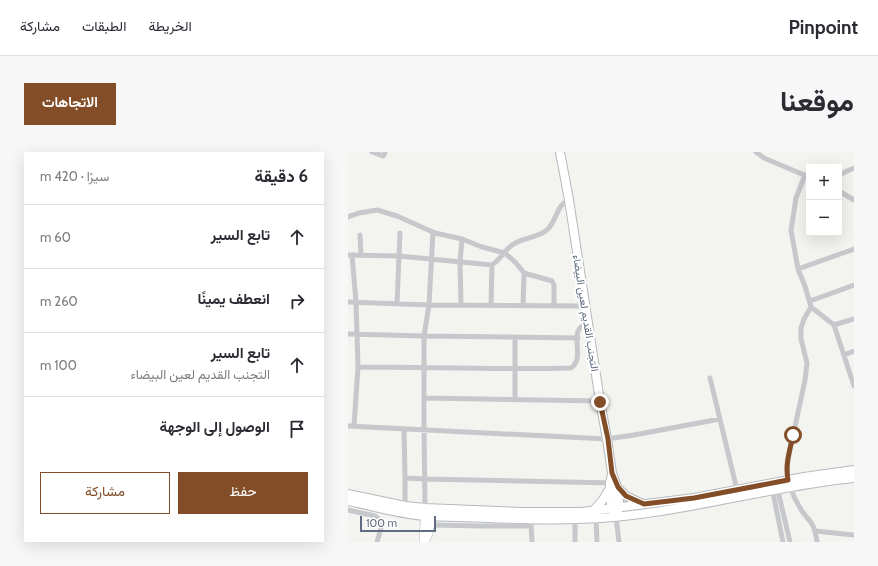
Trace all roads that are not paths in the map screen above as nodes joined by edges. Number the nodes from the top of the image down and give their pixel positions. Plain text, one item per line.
1 (372, 152) edge
2 (385, 152) edge
3 (560, 152) edge
4 (756, 152) edge
5 (854, 168) edge
6 (842, 174) edge
7 (806, 176) edge
8 (806, 178) edge
9 (842, 193) edge
10 (569, 200) junction
11 (854, 200) edge
12 (348, 217) edge
13 (433, 232) junction
14 (400, 233) dead end
15 (360, 235) dead end
16 (462, 240) junction
17 (854, 249) edge
18 (505, 253) junction
19 (350, 255) edge
20 (361, 255) junction
21 (399, 256) junction
22 (431, 259) junction
23 (460, 262) junction
24 (492, 265) junction
25 (798, 269) junction
26 (524, 273) junction
27 (854, 285) edge
28 (348, 302) edge
29 (356, 302) junction
30 (397, 304) junction
31 (810, 304) junction
32 (429, 305) junction
33 (461, 305) junction
34 (491, 306) junction
35 (523, 306) junction
36 (554, 306) junction
37 (585, 306) junction
38 (854, 318) edge
39 (587, 322) junction
40 (834, 325) junction
41 (348, 334) edge
42 (357, 334) junction
43 (424, 336) junction
44 (515, 337) junction
45 (578, 338) junction
46 (854, 351) edge
47 (844, 354) junction
48 (358, 367) junction
49 (424, 367) junction
50 (515, 369) junction
51 (710, 378) dead end
52 (854, 384) edge
53 (424, 398) junction
54 (515, 400) junction
55 (600, 402) junction
56 (720, 419) junction
57 (348, 426) edge
58 (354, 426) junction
59 (404, 429) junction
60 (424, 430) junction
61 (608, 439) junction
62 (854, 470) edge
63 (406, 478) junction
64 (854, 478) edge
65 (425, 479) junction
66 (789, 483) junction
67 (613, 485) junction
68 (774, 486) junction
69 (737, 490) junction
70 (348, 494) edge
71 (348, 501) edge
72 (644, 504) junction
73 (615, 508) junction
74 (404, 509) junction
75 (348, 510) edge
76 (429, 512) junction
77 (594, 515) junction
78 (616, 517) junction
79 (574, 519) junction
80 (482, 522) junction
81 (531, 523) junction
82 (431, 525) junction
83 (815, 531) junction
84 (854, 535) edge
85 (378, 542) edge
86 (424, 542) edge
87 (532, 542) edge
88 (575, 542) edge
89 (597, 542) edge
90 (619, 542) edge
91 (783, 542) edge
92 (790, 542) edge
93 (817, 542) edge

1 - 2 street
3 - 10 main road, التجنب القديم لعين البيضاء
4 - 7 street
5 - 6 street
8 - 25 street
9 - 11 street
10 - 18 street
10 - 37 main road, التجنب القديم لعين البيضاء
12 - 13 street
13 - 16 street
13 - 22 street
14 - 21 street
15 - 20 street
16 - 18 street
16 - 23 street
17 - 25 street
18 - 24 street
18 - 26 street
19 - 20 street
19 - 29 street
20 - 21 street
21 - 22 street
21 - 30 street
22 - 23 street
22 - 32 street
23 - 24 street
23 - 33 street
24 - 34 street
25 - 31 street
26 - 35 street
26 - 36 street
27 - 31 street
28 - 29 street
29 - 30 street
29 - 42 street
30 - 32 street
31 - 40 street
31 - 66 street
32 - 33 street
32 - 43 street
33 - 34 street
34 - 35 street
35 - 36 street
36 - 37 street
37 - 39 main road, التجنب القديم لعين البيضاء
38 - 40 street
39 - 45 street
39 - 55 main road, التجنب القديم لعين البيضاء
40 - 47 street
41 - 42 street
42 - 43 street
42 - 48 street
43 - 44 street
43 - 49 street
44 - 45 street
44 - 50 street
45 - 50 street
46 - 47 street
47 - 52 street
48 - 49 street
48 - 58 street
49 - 50 street
49 - 53 street
50 - 54 street
51 - 56 street
53 - 54 street
53 - 60 street
54 - 55 street
55 - 61 main road, التجنب القديم لعين البيضاء
56 - 61 street
56 - 69 street
57 - 58 street
58 - 59 street
59 - 60 street
59 - 63 street
60 - 61 street
60 - 65 street
61 - 67 main road, التجنب القديم لعين البيضاء
62 - 66 main road
63 - 65 street
63 - 74 street
64 - 66 main road
65 - 67 street
65 - 76 street
66 - 68 main road
66 - 83 street
67 - 72 main road
67 - 73 main road
67 - 77 main road
68 - 69 main road
68 - 78 main road
68 - 91 street
68 - 92 street
69 - 72 main road
70 - 74 main road
71 - 74 main road
72 - 73 main road
73 - 77 main road
73 - 78 main road
74 - 76 main road
75 - 85 street
76 - 77 main road
76 - 80 main road
76 - 82 main road
76 - 86 main road
77 - 78 main road
77 - 79 main road
77 - 89 street
78 - 90 street
79 - 81 main road
79 - 88 street
80 - 81 main road
80 - 82 street
81 - 87 street
82 - 86 main road
83 - 84 street
83 - 93 street

